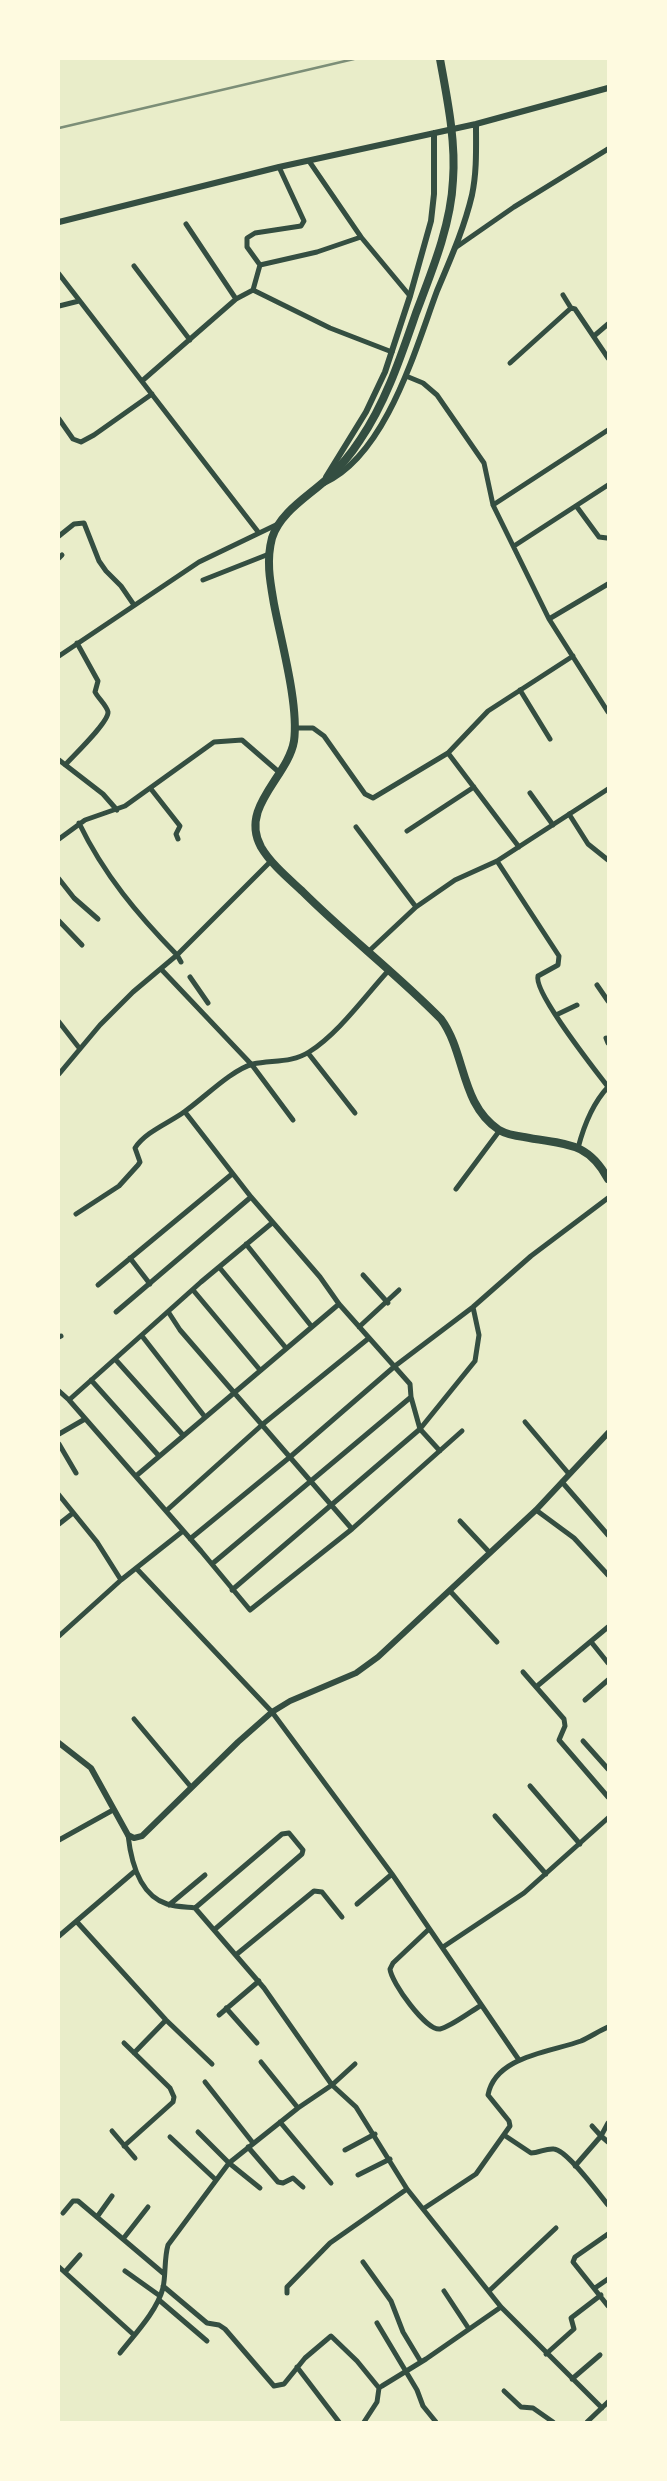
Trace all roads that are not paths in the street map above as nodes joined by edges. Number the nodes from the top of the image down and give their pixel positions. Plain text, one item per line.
1 (440, 59) edge
2 (606, 88) edge
3 (608, 96) edge
4 (476, 124) junction
5 (434, 134) junction
6 (608, 148) edge
7 (309, 161) junction
8 (279, 167) junction
9 (59, 222) edge
10 (186, 224) dead end
11 (361, 237) junction
12 (455, 248) junction
13 (260, 265) junction
14 (134, 266) dead end
15 (59, 274) edge
16 (253, 290) junction
17 (563, 295) dead end
18 (410, 296) junction
19 (236, 299) junction
20 (79, 301) junction
21 (59, 306) edge
22 (571, 308) junction
23 (608, 324) edge
24 (594, 336) junction
25 (190, 340) junction
26 (392, 352) junction
27 (608, 358) edge
28 (510, 362) dead end
29 (406, 376) junction
30 (142, 381) junction
31 (152, 394) junction
32 (59, 419) edge
33 (608, 430) edge
34 (321, 484) junction
35 (608, 485) edge
36 (493, 505) junction
37 (577, 507) junction
38 (282, 522) junction
39 (259, 534) junction
40 (59, 536) edge
41 (608, 539) edge
42 (514, 546) junction
43 (268, 554) junction
44 (203, 580) dead end
45 (608, 585) edge
46 (134, 605) junction
47 (549, 618) junction
48 (77, 643) junction
49 (59, 656) edge
50 (574, 656) junction
51 (520, 690) junction
52 (608, 712) edge
53 (295, 728) junction
54 (550, 739) dead end
55 (448, 753) junction
56 (59, 760) edge
57 (65, 765) junction
58 (280, 773) junction
59 (474, 787) junction
60 (151, 789) junction
61 (608, 789) edge
62 (530, 793) dead end
63 (117, 810) junction
64 (569, 814) junction
65 (79, 823) junction
66 (553, 824) junction
67 (356, 827) dead end
68 (407, 831) dead end
69 (59, 839) edge
70 (178, 839) dead end
71 (519, 847) junction
72 (608, 860) edge
73 (271, 861) junction
74 (497, 861) junction
75 (59, 879) edge
76 (416, 907) junction
77 (98, 919) dead end
78 (59, 921) edge
79 (82, 945) dead end
80 (368, 952) junction
81 (177, 956) junction
82 (181, 962) dead end
83 (161, 969) junction
84 (389, 970) junction
85 (190, 977) dead end
86 (598, 985) dead end
87 (608, 1001) edge
88 (208, 1003) dead end
89 (577, 1005) dead end
90 (556, 1015) junction
91 (59, 1022) edge
92 (80, 1049) junction
93 (308, 1053) junction
94 (252, 1065) junction
95 (59, 1074) edge
96 (608, 1087) edge
97 (185, 1112) junction
98 (355, 1112) dead end
99 (294, 1120) dead end
100 (500, 1130) junction
101 (578, 1148) junction
102 (232, 1174) junction
103 (608, 1179) edge
104 (456, 1189) dead end
105 (251, 1197) junction
106 (608, 1198) edge
107 (76, 1214) dead end
108 (272, 1223) junction
109 (246, 1244) junction
110 (130, 1258) junction
111 (219, 1267) junction
112 (363, 1275) dead end
113 (98, 1284) dead end
114 (150, 1284) junction
115 (193, 1290) junction
116 (399, 1290) dead end
117 (388, 1303) junction
118 (339, 1304) junction
119 (473, 1307) junction
120 (116, 1312) dead end
121 (169, 1313) junction
122 (312, 1327) junction
123 (359, 1328) junction
124 (142, 1336) junction
125 (369, 1338) junction
126 (286, 1348) junction
127 (116, 1359) junction
128 (395, 1366) junction
129 (260, 1370) junction
130 (92, 1380) junction
131 (234, 1391) junction
132 (59, 1392) edge
133 (411, 1397) junction
134 (69, 1400) junction
135 (205, 1416) junction
136 (85, 1419) junction
137 (525, 1422) dead end
138 (263, 1424) junction
139 (420, 1429) junction
140 (462, 1431) dead end
141 (608, 1433) edge
142 (59, 1434) edge
143 (183, 1435) junction
144 (59, 1444) edge
145 (440, 1451) junction
146 (158, 1456) junction
147 (290, 1457) junction
148 (76, 1473) dead end
149 (570, 1474) junction
150 (136, 1476) junction
151 (312, 1481) junction
152 (562, 1482) junction
153 (59, 1495) edge
154 (331, 1504) junction
155 (536, 1510) junction
156 (166, 1511) junction
157 (73, 1514) junction
158 (460, 1522) dead end
159 (59, 1524) edge
160 (352, 1529) junction
161 (183, 1531) junction
162 (608, 1535) edge
163 (190, 1539) junction
164 (490, 1553) junction
165 (212, 1564) junction
166 (136, 1568) junction
167 (608, 1575) edge
168 (121, 1580) junction
169 (232, 1590) junction
170 (450, 1591) junction
171 (608, 1627) edge
172 (59, 1636) edge
173 (497, 1642) dead end
174 (592, 1643) junction
175 (608, 1663) edge
176 (523, 1672) dead end
177 (608, 1680) edge
178 (536, 1687) junction
179 (585, 1700) dead end
180 (272, 1712) junction
181 (134, 1719) dead end
182 (583, 1741) dead end
183 (59, 1743) edge
184 (608, 1770) edge
185 (530, 1786) dead end
186 (191, 1788) junction
187 (608, 1797) edge
188 (113, 1810) junction
189 (495, 1816) dead end
190 (608, 1818) edge
191 (128, 1836) junction
192 (59, 1840) edge
193 (580, 1844) junction
194 (135, 1871) junction
195 (392, 1874) junction
196 (546, 1874) junction
197 (205, 1875) dead end
198 (357, 1904) dead end
199 (169, 1905) junction
200 (195, 1908) junction
201 (342, 1917) dead end
202 (77, 1922) junction
203 (429, 1929) junction
204 (214, 1930) junction
205 (59, 1936) edge
206 (443, 1947) junction
207 (237, 1954) junction
208 (259, 1981) junction
209 (480, 2006) junction
210 (226, 2008) junction
211 (218, 2014) dead end
212 (166, 2020) junction
213 (608, 2027) edge
214 (124, 2043) dead end
215 (258, 2043) dead end
216 (134, 2053) junction
217 (519, 2060) junction
218 (262, 2062) dead end
219 (212, 2064) dead end
220 (355, 2064) dead end
221 (205, 2082) dead end
222 (332, 2085) junction
223 (298, 2108) junction
224 (280, 2122) junction
225 (608, 2123) edge
226 (592, 2126) dead end
227 (112, 2131) dead end
228 (198, 2132) dead end
229 (374, 2134) junction
230 (504, 2135) junction
231 (601, 2136) junction
232 (170, 2137) dead end
233 (608, 2142) edge
234 (253, 2143) junction
235 (124, 2146) junction
236 (248, 2147) junction
237 (345, 2150) dead end
238 (135, 2158) dead end
239 (390, 2159) junction
240 (229, 2163) junction
241 (575, 2166) junction
242 (358, 2175) dead end
243 (216, 2180) junction
244 (331, 2183) dead end
245 (303, 2187) dead end
246 (260, 2188) dead end
247 (407, 2189) junction
248 (112, 2196) dead end
249 (608, 2205) edge
250 (148, 2207) dead end
251 (423, 2209) junction
252 (63, 2213) dead end
253 (97, 2217) junction
254 (556, 2228) dead end
255 (608, 2234) edge
256 (123, 2239) junction
257 (80, 2256) dead end
258 (363, 2262) dead end
259 (59, 2267) edge
260 (126, 2271) dead end
261 (65, 2272) junction
262 (163, 2273) junction
263 (608, 2278) edge
264 (163, 2286) junction
265 (595, 2288) junction
266 (444, 2291) dead end
267 (489, 2291) junction
268 (287, 2292) dead end
269 (601, 2295) junction
270 (159, 2298) junction
271 (608, 2306) edge
272 (501, 2307) junction
273 (376, 2323) dead end
274 (469, 2329) junction
275 (134, 2335) junction
276 (207, 2341) dead end
277 (120, 2353) dead end
278 (546, 2354) junction
279 (600, 2355) dead end
280 (421, 2362) junction
281 (297, 2367) junction
282 (405, 2371) junction
283 (572, 2379) junction
284 (379, 2388) junction
285 (504, 2391) dead end
286 (608, 2402) edge
287 (602, 2408) junction
288 (339, 2422) edge
289 (364, 2422) edge
290 (436, 2422) edge
291 (553, 2422) edge
292 (587, 2422) edge

1 - 34 main road
2 - 3 street
2 - 4 street
4 - 5 street
4 - 12 street
5 - 7 street
5 - 18 street
6 - 12 street
7 - 8 street
7 - 11 street
8 - 9 street
8 - 13 street
10 - 19 street
11 - 13 street
11 - 18 street
12 - 29 street
13 - 16 street
14 - 25 street
15 - 20 street
16 - 19 street
16 - 26 street
17 - 22 street
18 - 26 street
19 - 25 street
20 - 21 street
20 - 30 street
22 - 24 street
22 - 28 street
23 - 24 street
24 - 27 street
25 - 30 street
26 - 34 street
29 - 34 street
29 - 36 street
30 - 31 street
31 - 32 street
31 - 39 street
33 - 36 street
34 - 38 main road
35 - 37 street
36 - 42 street
37 - 41 street
37 - 42 street
38 - 39 street
38 - 43 main road
39 - 46 street
40 - 46 street
42 - 47 street
43 - 44 street
43 - 53 main road
45 - 47 street
46 - 48 street
47 - 50 street
48 - 49 street
48 - 57 street
50 - 51 street
50 - 52 street
51 - 54 street
51 - 55 street
53 - 55 street
53 - 58 main road
55 - 59 street
56 - 57 street
57 - 63 street
58 - 60 street
58 - 73 main road
59 - 68 street
59 - 71 street
60 - 63 street
60 - 70 street
61 - 64 street
62 - 66 street
63 - 65 street
64 - 66 street
64 - 72 street
65 - 69 street
65 - 81 street
66 - 71 street
67 - 76 street
71 - 74 street
73 - 80 main road
73 - 81 street
74 - 76 street
74 - 90 street
75 - 77 street
76 - 80 street
78 - 79 street
80 - 84 main road
81 - 82 street
81 - 83 street
83 - 92 street
83 - 94 street
84 - 93 street
84 - 100 main road
85 - 88 street
86 - 87 street
89 - 90 street
90 - 96 street
91 - 92 street
92 - 95 street
93 - 94 street
93 - 98 street
94 - 97 street
94 - 99 street
96 - 101 street
97 - 102 street
97 - 107 street
100 - 101 main road
100 - 104 street
101 - 103 main road
102 - 105 street
102 - 110 street
105 - 108 street
105 - 114 street
106 - 119 street
108 - 109 street
108 - 118 street
109 - 111 street
109 - 122 street
110 - 113 street
110 - 114 street
111 - 115 street
111 - 126 street
112 - 117 street
114 - 120 street
115 - 121 street
115 - 129 street
116 - 117 street
117 - 123 street
118 - 122 street
118 - 123 street
119 - 128 street
119 - 139 street
121 - 124 street
121 - 131 street
122 - 126 street
123 - 125 street
124 - 127 street
124 - 135 street
125 - 128 street
125 - 138 street
126 - 129 street
127 - 130 street
127 - 143 street
128 - 133 street
128 - 147 street
129 - 131 street
130 - 134 street
130 - 146 street
131 - 135 street
131 - 138 street
132 - 134 street
133 - 139 street
133 - 151 street
134 - 136 street
135 - 143 street
136 - 142 street
136 - 150 street
137 - 149 street
138 - 147 street
138 - 156 street
139 - 145 street
139 - 154 street
140 - 145 street
141 - 149 street
143 - 146 street
144 - 148 street
145 - 160 street
146 - 150 street
147 - 151 street
147 - 163 street
149 - 152 street
150 - 156 street
151 - 154 street
151 - 165 street
152 - 155 street
152 - 162 street
153 - 157 street
154 - 160 street
154 - 169 street
155 - 164 street
155 - 167 street
156 - 161 street
157 - 159 street
157 - 168 street
158 - 164 street
160 - 169 street
161 - 163 street
161 - 166 street
163 - 165 street
164 - 170 street
165 - 169 street
166 - 168 street
166 - 180 street
168 - 172 street
170 - 173 street
170 - 180 street
171 - 174 street
174 - 175 street
174 - 178 street
176 - 178 street
177 - 179 street
178 - 187 street
180 - 186 street
180 - 195 street
181 - 186 street
182 - 184 street
183 - 188 street
185 - 193 street
186 - 191 street
188 - 191 street
188 - 192 street
189 - 196 street
190 - 193 street
191 - 194 street
193 - 196 street
194 - 199 street
194 - 202 street
195 - 198 street
195 - 203 street
196 - 206 street
197 - 199 street
199 - 200 street
200 - 204 street
200 - 204 street
201 - 207 street
202 - 205 street
202 - 212 street
203 - 206 street
203 - 209 street
204 - 207 street
206 - 209 street
207 - 208 street
208 - 210 street
208 - 222 street
209 - 217 street
210 - 211 street
210 - 215 street
212 - 216 street
212 - 219 street
213 - 217 street
214 - 216 street
216 - 235 street
217 - 230 street
218 - 223 street
220 - 222 street
221 - 234 street
222 - 223 street
222 - 229 street
223 - 224 street
224 - 234 street
224 - 244 street
225 - 231 street
226 - 231 street
227 - 235 street
228 - 240 street
229 - 237 street
229 - 239 street
230 - 241 street
230 - 251 street
231 - 233 street
231 - 241 street
232 - 243 street
234 - 236 street
235 - 238 street
236 - 240 street
236 - 245 street
239 - 242 street
239 - 247 street
240 - 243 street
240 - 246 street
241 - 249 street
243 - 262 street
247 - 251 street
247 - 268 street
248 - 253 street
250 - 256 street
251 - 267 street
252 - 253 street
253 - 256 street
254 - 267 street
255 - 265 street
256 - 262 street
257 - 261 street
258 - 280 street
259 - 261 street
260 - 270 street
261 - 275 street
262 - 264 street
263 - 265 street
264 - 270 street
264 - 281 street
265 - 269 street
266 - 274 street
267 - 272 street
269 - 271 street
269 - 278 street
270 - 275 street
270 - 276 street
272 - 274 street
272 - 278 street
273 - 282 street
274 - 280 street
275 - 277 street
278 - 283 street
279 - 283 street
280 - 282 street
281 - 284 street
281 - 288 street
282 - 284 street
282 - 290 street
283 - 287 street
284 - 289 street
285 - 291 street
286 - 287 street
287 - 292 street

